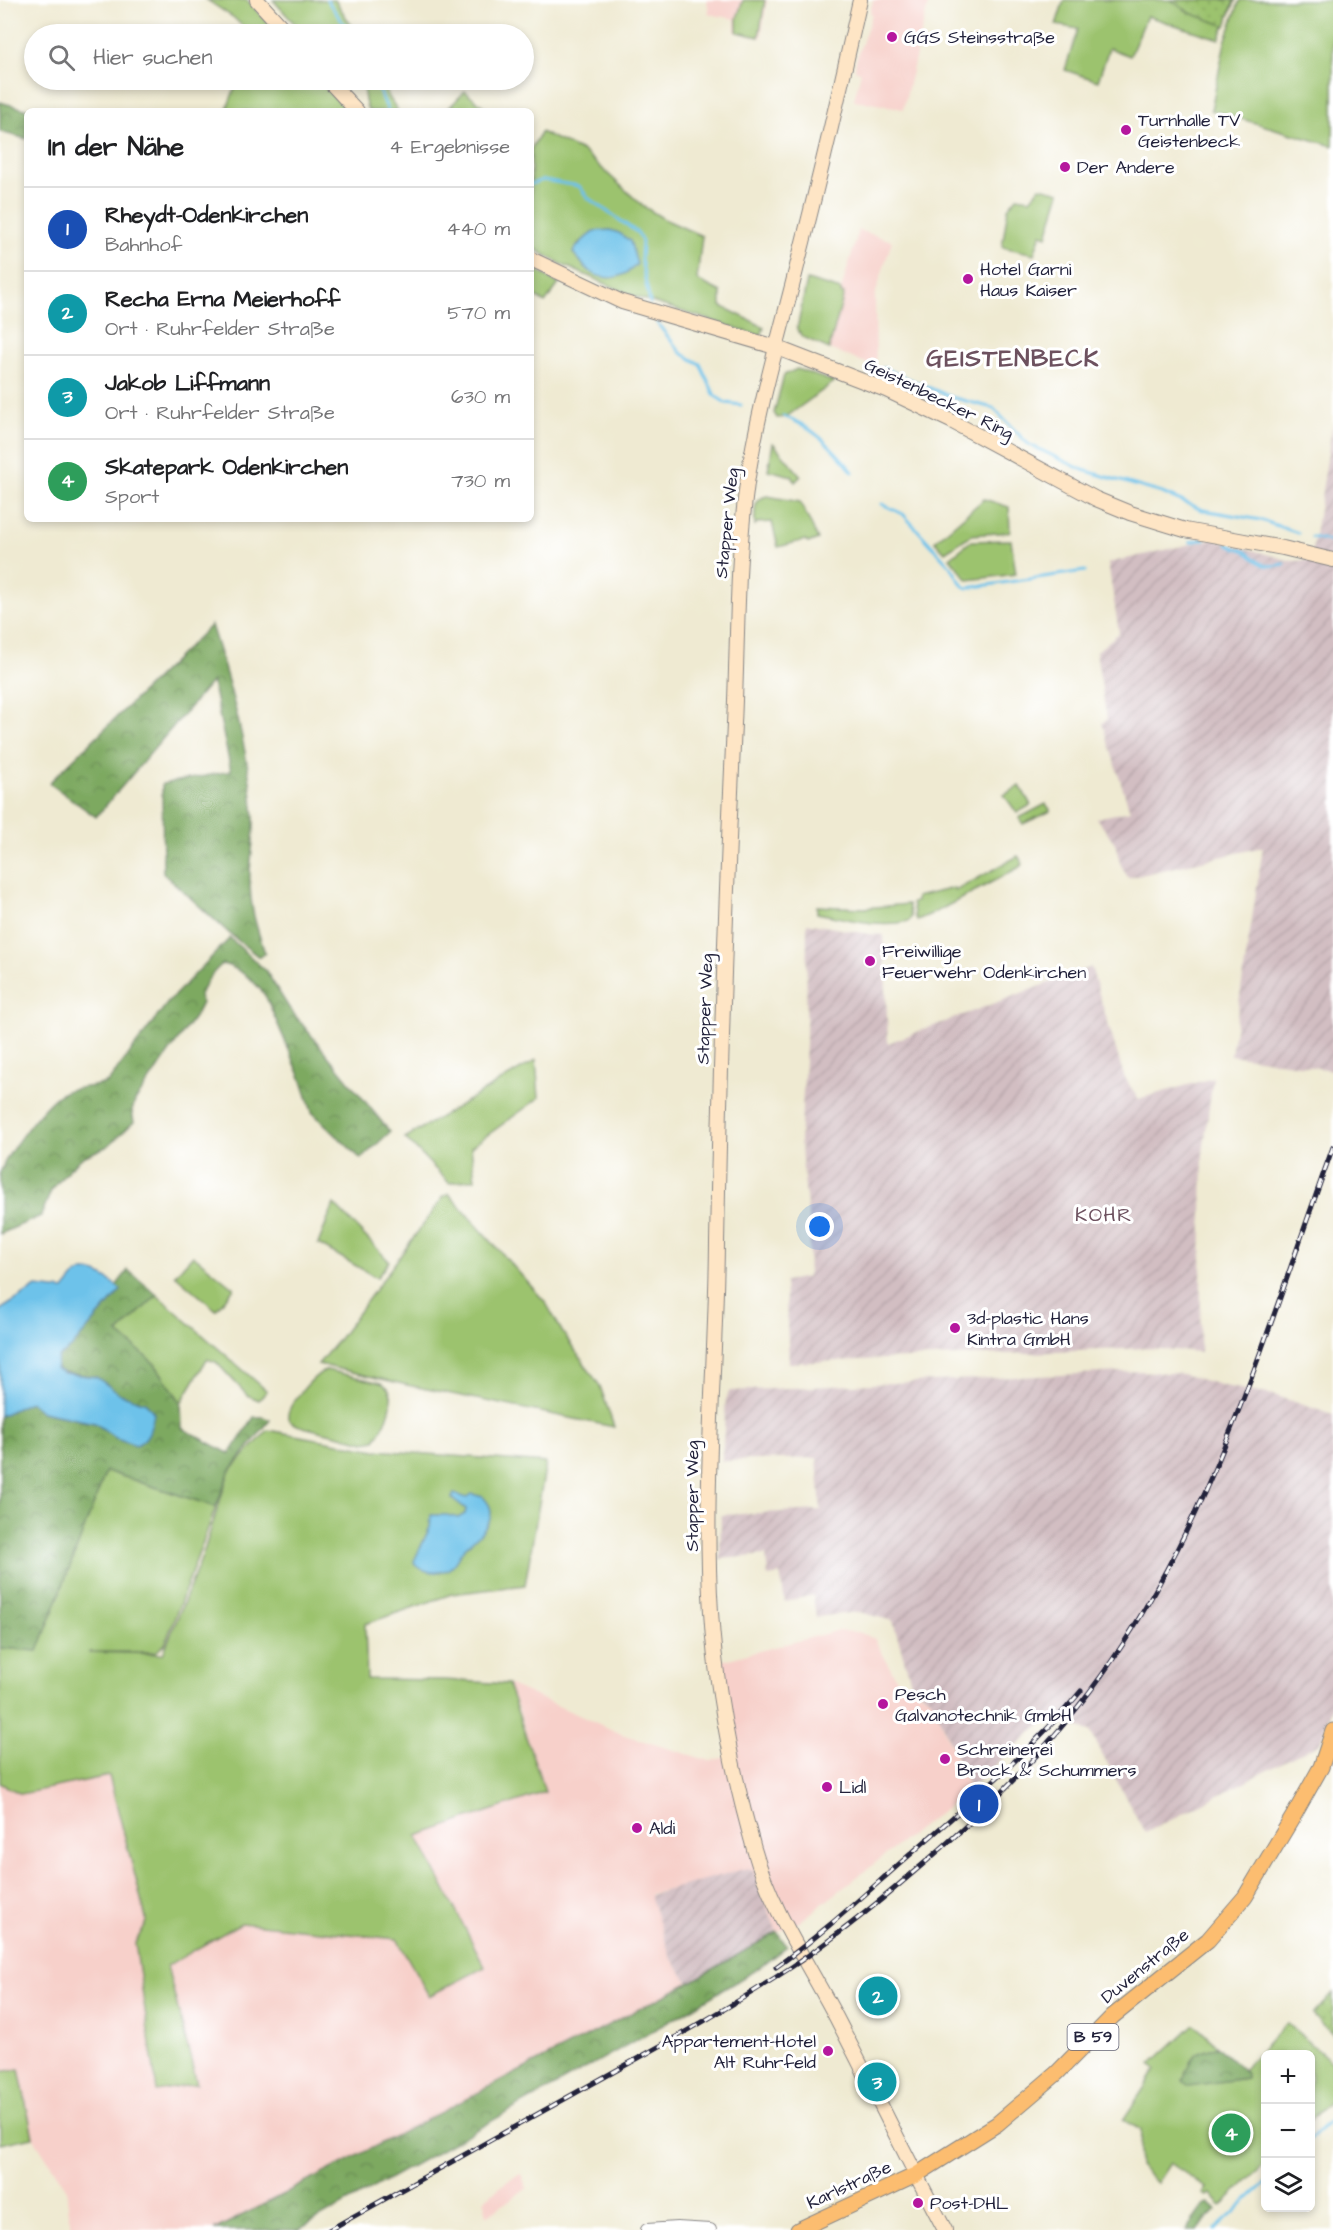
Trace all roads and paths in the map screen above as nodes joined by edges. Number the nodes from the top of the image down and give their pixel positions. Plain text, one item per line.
1 (256, 0) edge
2 (860, 0) edge
3 (279, 24) edge
4 (337, 90) edge
5 (354, 108) edge
6 (534, 260) edge
7 (775, 347) junction
8 (1333, 560) edge
9 (1333, 1731) edge
10 (916, 2175) junction
11 (647, 2230) edge
12 (710, 2230) edge
13 (798, 2230) edge
14 (945, 2230) edge

1 - 3 main road
2 - 7 main road, Stapper Weg
4 - 5 main road
6 - 7 main road, Geistenbecker Ring
7 - 8 main road, Geistenbecker Ring
7 - 10 main road, Stapper Weg
9 - 10 main road, Duvenstraße / B 59
10 - 13 main road, Karlstraße / B 59
10 - 14 main road, Stapper Weg
11 - 12 street

